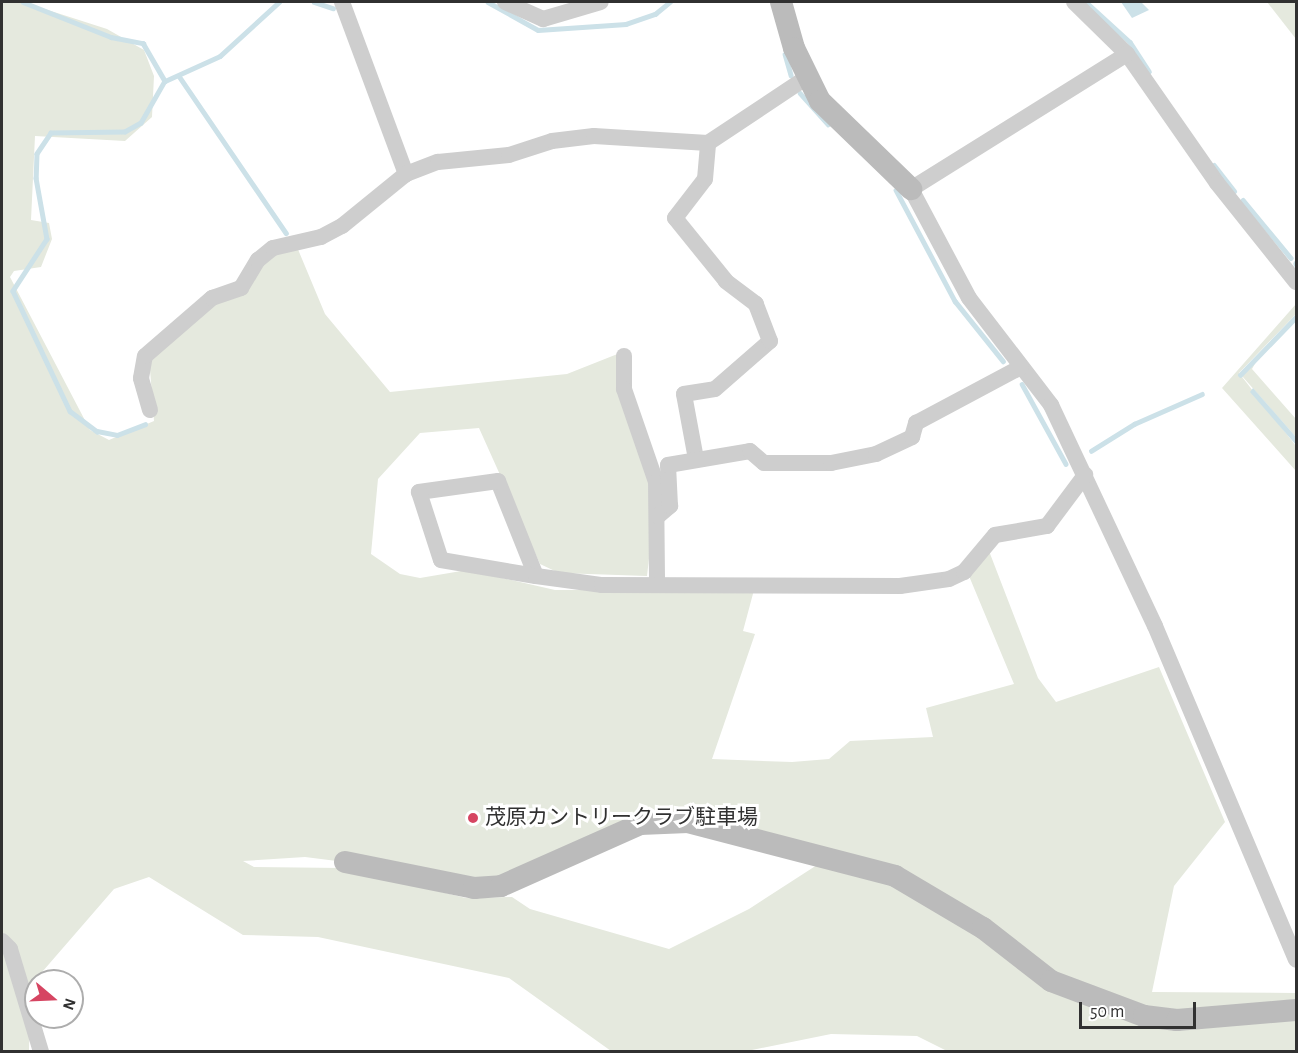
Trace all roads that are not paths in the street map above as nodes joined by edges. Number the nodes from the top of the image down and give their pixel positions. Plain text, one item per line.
1 (342, 2) edge
2 (505, 2) edge
3 (601, 2) edge
4 (781, 2) edge
5 (1074, 2) edge
6 (1127, 54) junction
7 (806, 78) junction
8 (708, 143) junction
9 (406, 174) junction
10 (911, 189) junction
11 (1296, 282) edge
12 (624, 356) dead end
13 (1021, 367) junction
14 (150, 410) dead end
15 (696, 459) junction
16 (1085, 475) junction
17 (657, 516) junction
18 (536, 576) junction
19 (657, 585) junction
20 (345, 862) dead end
21 (2, 940) edge
22 (1296, 959) edge
23 (1296, 1010) edge
24 (41, 1052) edge

1 - 9 street
2 - 3 street
4 - 7 street
5 - 6 street
6 - 10 street
6 - 11 street
7 - 8 street
7 - 10 street
8 - 9 street
8 - 15 street
9 - 14 street
10 - 13 street
12 - 17 street
13 - 15 street
13 - 16 street
15 - 17 street
16 - 19 street
16 - 22 street
17 - 19 street
18 - 18 street
18 - 19 street
20 - 23 street
21 - 24 street

